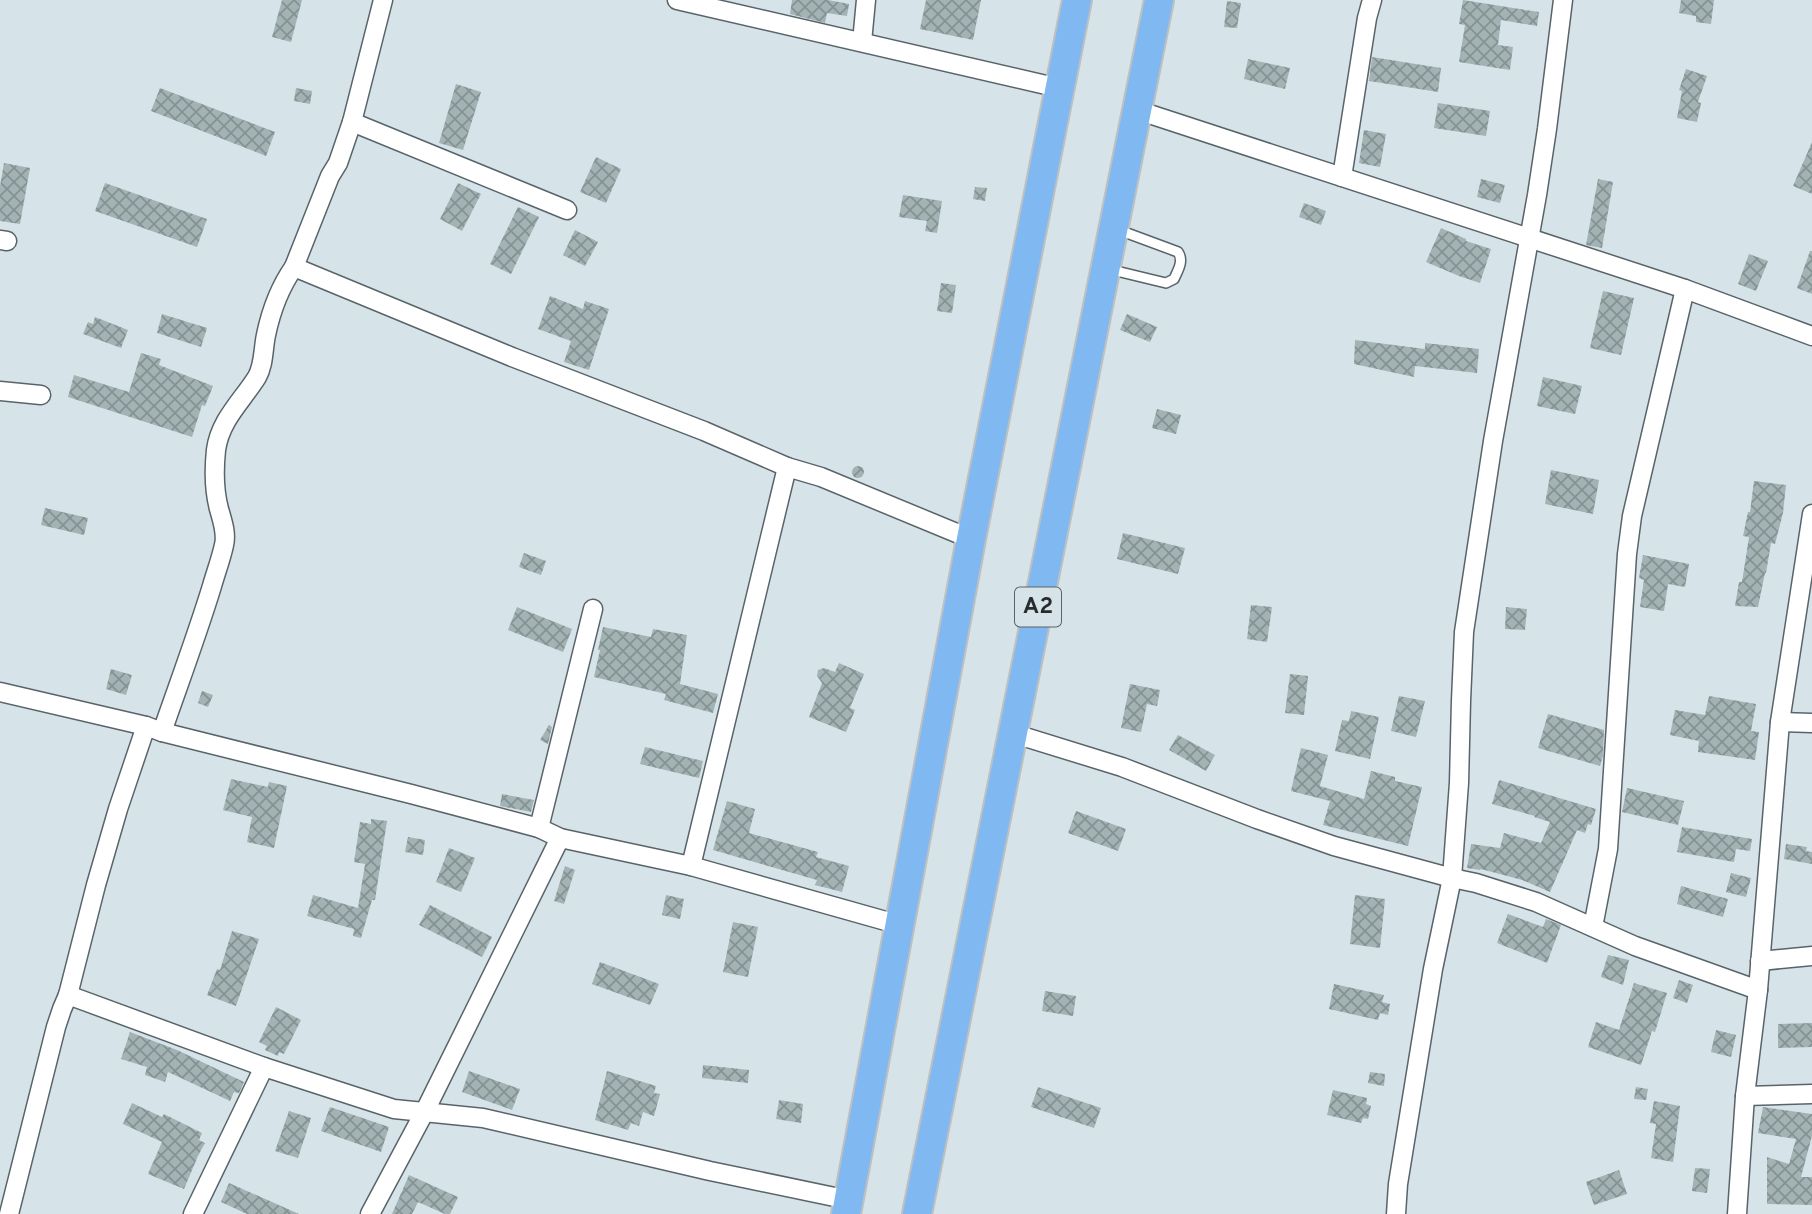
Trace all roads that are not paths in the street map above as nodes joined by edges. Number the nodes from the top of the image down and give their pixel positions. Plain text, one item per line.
1 (383, 0) edge
2 (677, 0) edge
3 (866, 0) edge
4 (1077, 0) edge
5 (1159, 0) edge
6 (1372, 0) edge
7 (1563, 0) edge
8 (712, 4) edge
9 (862, 42) junction
10 (1059, 88) junction
11 (1138, 110) junction
12 (352, 122) junction
13 (1342, 177) junction
14 (567, 210) dead end
15 (1114, 228) junction
16 (1529, 239) junction
17 (294, 267) junction
18 (1106, 268) junction
19 (1685, 289) junction
20 (1812, 336) edge
21 (0, 391) edge
22 (41, 395) dead end
23 (787, 467) junction
24 (1812, 514) edge
25 (971, 539) junction
26 (593, 609) dead end
27 (0, 692) edge
28 (1780, 722) junction
29 (1812, 723) edge
30 (154, 729) junction
31 (1012, 733) junction
32 (539, 828) junction
33 (560, 838) junction
34 (691, 866) junction
35 (1452, 878) junction
36 (900, 925) junction
37 (1593, 927) junction
38 (1812, 956) edge
39 (1760, 961) junction
40 (1758, 990) junction
41 (68, 995) junction
42 (264, 1067) junction
43 (1812, 1094) edge
44 (1745, 1096) junction
45 (425, 1111) junction
46 (8, 1188) edge
47 (848, 1207) edge
48 (9, 1214) edge
49 (193, 1214) edge
50 (370, 1214) edge
51 (917, 1214) edge
52 (1396, 1214) edge
53 (1737, 1214) edge

1 - 12 street
2 - 8 street
3 - 9 street
4 - 10 highway
5 - 11 highway, A2
6 - 13 street
7 - 16 street
8 - 9 street
9 - 10 street
10 - 25 highway
11 - 13 street
11 - 15 highway, A2
12 - 14 street
12 - 17 street
13 - 16 street
15 - 18 highway, A2
15 - 18 lane
16 - 19 street
16 - 35 street
17 - 23 street
17 - 30 street
18 - 31 highway, A2
19 - 20 street
19 - 37 street
21 - 22 street
23 - 25 street
23 - 34 street
24 - 28 street
25 - 36 highway
26 - 32 street
27 - 30 street
28 - 29 street
28 - 39 street
30 - 32 street
30 - 41 street
31 - 35 street
31 - 51 highway, A2
32 - 33 street
33 - 34 street
33 - 45 street
34 - 36 street
35 - 37 street
35 - 52 street
36 - 47 highway
37 - 40 street
38 - 39 street
39 - 40 street
40 - 44 street
41 - 42 street
41 - 46 street
42 - 45 street
42 - 49 street
43 - 44 street
44 - 53 street
45 - 47 street
45 - 50 street
46 - 48 street

